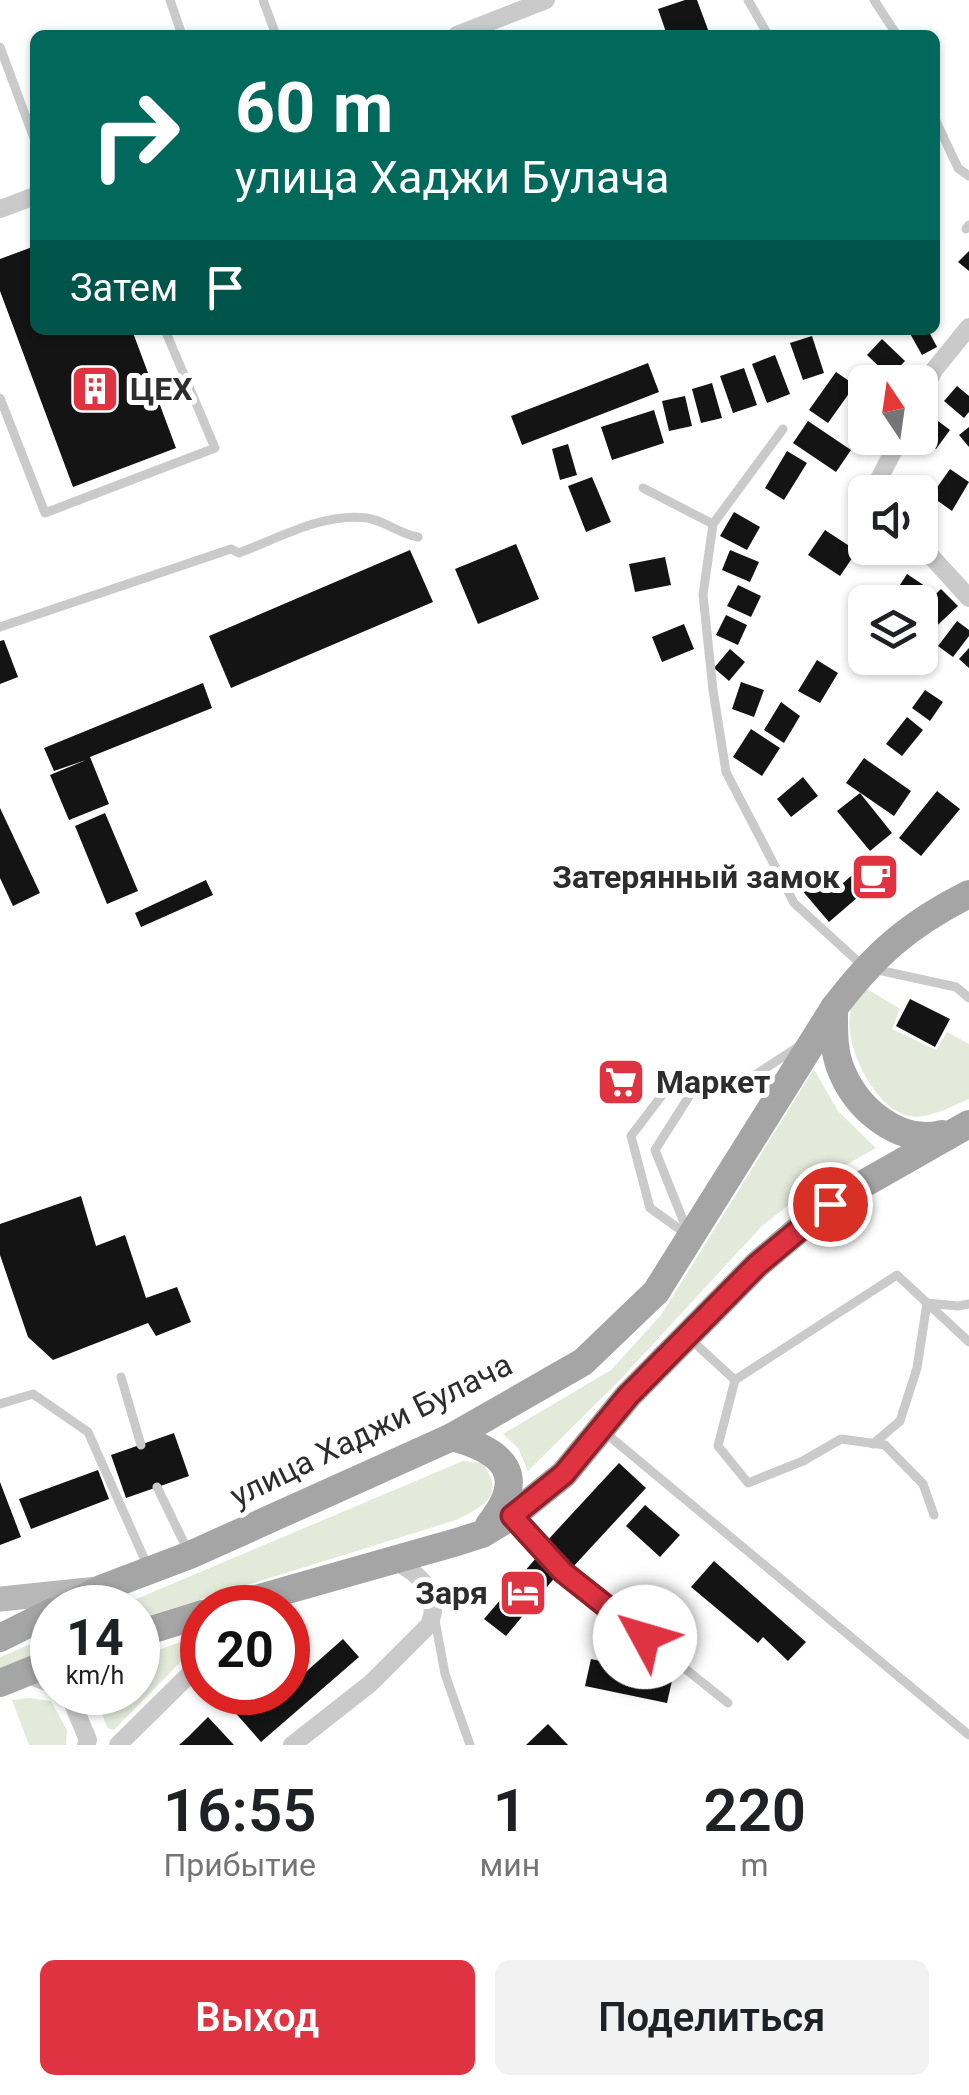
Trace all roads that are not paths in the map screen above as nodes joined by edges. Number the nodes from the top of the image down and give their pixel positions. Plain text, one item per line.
1 (170, 0) edge
2 (263, 0) edge
3 (546, 0) edge
4 (748, 0) edge
5 (874, 0) edge
6 (180, 30) edge
7 (274, 30) edge
8 (470, 30) edge
9 (765, 30) edge
10 (894, 30) edge
11 (0, 47) edge
12 (30, 128) edge
13 (940, 129) edge
14 (969, 176) edge
15 (30, 198) edge
16 (0, 209) edge
17 (969, 326) edge
18 (167, 335) edge
19 (938, 365) edge
20 (0, 398) edge
21 (783, 429) dead end
22 (643, 488) dead end
23 (713, 524) junction
24 (418, 537) dead end
25 (938, 564) edge
26 (969, 598) edge
27 (0, 627) edge
28 (969, 894) edge
29 (864, 967) junction
30 (969, 978) edge
31 (956, 987) junction
32 (969, 998) edge
33 (834, 1008) junction
34 (817, 1034) junction
35 (696, 1087) junction
36 (960, 1128) edge
37 (690, 1237) junction
38 (927, 1303) junction
39 (969, 1304) edge
40 (687, 1336) junction
41 (969, 1342) edge
42 (121, 1376) dead end
43 (735, 1380) junction
44 (0, 1404) edge
45 (601, 1429) junction
46 (452, 1436) junction
47 (873, 1444) junction
48 (141, 1445) dead end
49 (157, 1487) dead end
50 (934, 1515) dead end
51 (512, 1516) junction
52 (482, 1534) junction
53 (190, 1556) junction
54 (392, 1560) junction
55 (150, 1570) junction
56 (110, 1585) edge
57 (310, 1586) edge
58 (30, 1596) edge
59 (0, 1600) edge
60 (434, 1613) junction
61 (30, 1622) edge
62 (1, 1635) edge
63 (180, 1684) edge
64 (728, 1703) dead end
65 (78, 1715) edge
66 (969, 1735) edge
67 (86, 1745) edge
68 (118, 1745) edge
69 (292, 1745) edge
70 (470, 1745) edge

1 - 6 lane
2 - 7 lane
3 - 8 street
4 - 9 lane
5 - 10 lane
11 - 12 lane
13 - 14 lane
15 - 16 street
17 - 19 street
18 - 20 lane
21 - 23 lane
22 - 23 lane
23 - 29 lane
24 - 27 lane
25 - 26 street
28 - 29 main road, улица Хаджи Булача
29 - 31 lane
29 - 33 main road, улица Хаджи Булача
30 - 31 lane
31 - 32 lane
33 - 34 main road, улица Хаджи Булача
33 - 36 main road
34 - 35 lane
34 - 37 main road, улица Хаджи Булача
35 - 37 lane
35 - 37 lane
36 - 40 main road
37 - 46 main road, улица Хаджи Булача
38 - 39 lane
38 - 41 lane
38 - 43 lane
38 - 47 lane
40 - 43 lane
40 - 45 main road
42 - 48 lane
43 - 47 lane
44 - 55 lane
45 - 51 main road
45 - 66 lane
46 - 52 main road
46 - 53 main road, улица Хаджи Булача
47 - 50 lane
49 - 53 lane
51 - 52 main road
51 - 64 lane
52 - 54 main road
53 - 55 main road, улица Хаджи Булача
54 - 57 main road
54 - 60 street
55 - 56 main road, улица Хаджи Булача
58 - 59 main road
60 - 69 street
60 - 70 lane
61 - 62 main road
63 - 68 street
65 - 67 street

